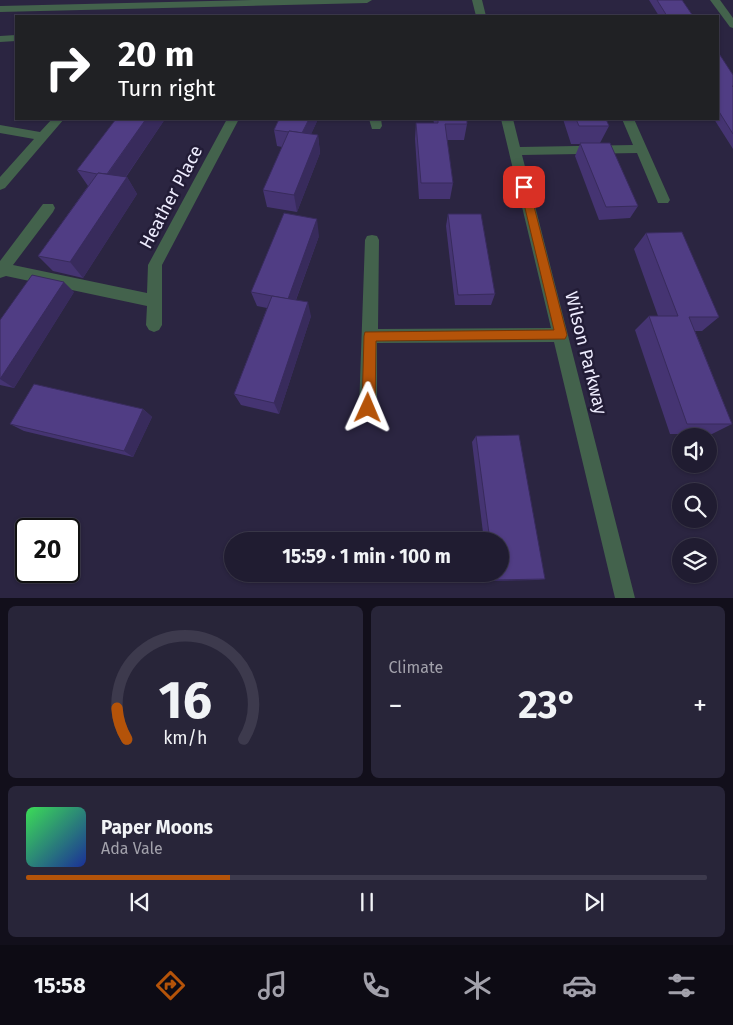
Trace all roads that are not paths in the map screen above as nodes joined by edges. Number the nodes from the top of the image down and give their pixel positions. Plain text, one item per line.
1 (367, 0) edge
2 (477, 0) edge
3 (715, 0) edge
4 (181, 2) edge
5 (263, 2) junction
6 (59, 4) edge
7 (145, 5) junction
8 (0, 8) edge
9 (140, 15) edge
10 (260, 15) edge
11 (481, 15) edge
12 (733, 24) edge
13 (15, 38) edge
14 (0, 39) edge
15 (57, 120) edge
16 (232, 120) edge
17 (507, 120) edge
18 (628, 120) edge
19 (0, 129) edge
20 (42, 136) junction
21 (641, 149) junction
22 (515, 151) junction
23 (0, 185) edge
24 (663, 200) dead end
25 (48, 208) dead end
26 (372, 240) dead end
27 (1, 270) edge
28 (154, 301) junction
29 (154, 325) dead end
30 (561, 335) junction
31 (370, 336) junction
32 (368, 408) dead end
33 (625, 598) edge

1 - 5 street
2 - 11 street
3 - 12 street
4 - 5 street
4 - 7 street
5 - 10 street
6 - 7 street
6 - 8 street
7 - 9 street
13 - 14 street
15 - 20 street
16 - 28 street, Heather Place
17 - 22 street, Wilson Parkway
18 - 21 street
19 - 20 street
20 - 23 street
21 - 22 street
21 - 24 street
22 - 30 street, Wilson Parkway
25 - 27 street
26 - 31 street
27 - 28 street
28 - 29 street, Heather Place
30 - 31 street
30 - 33 street, Wilson Parkway
31 - 32 street

